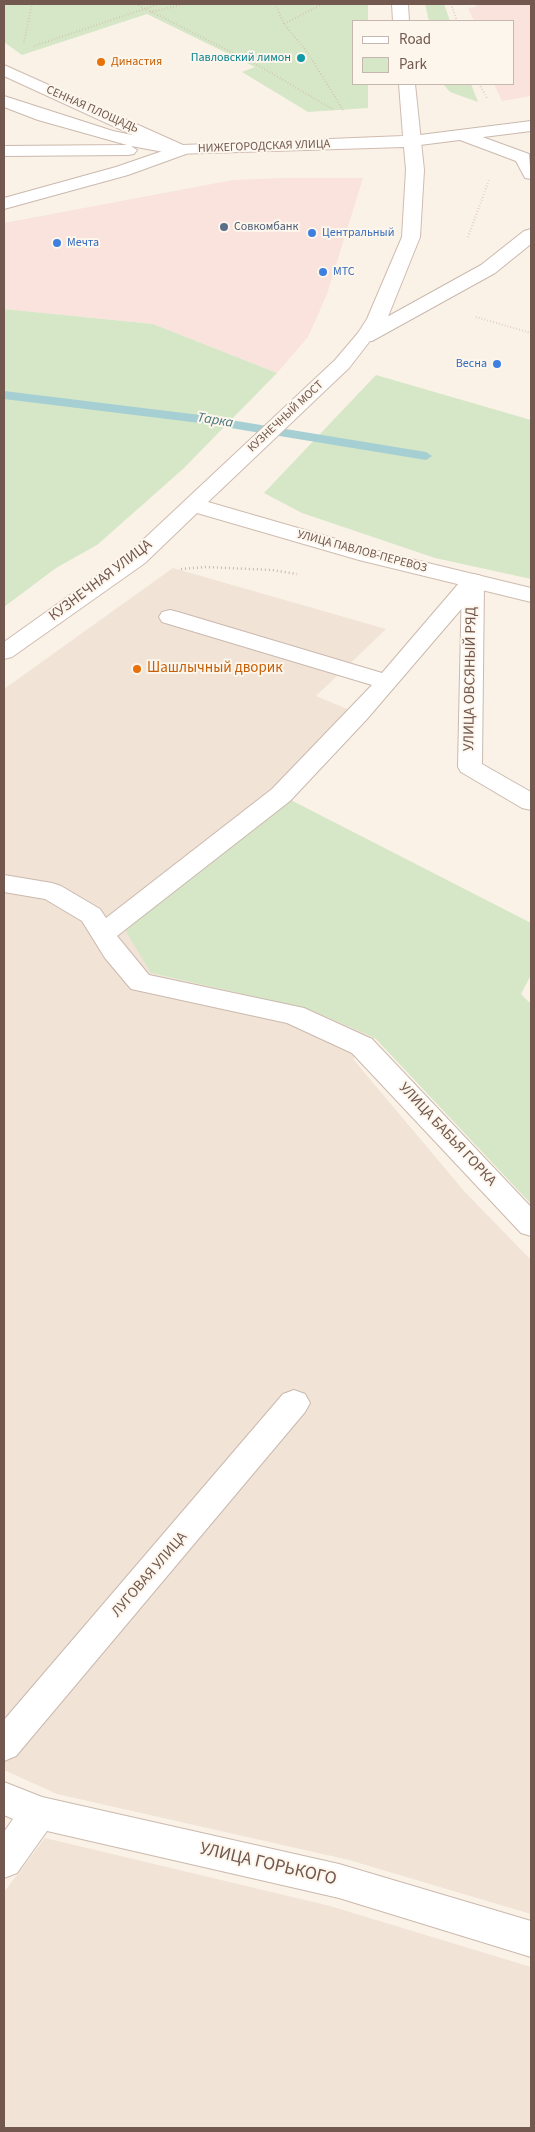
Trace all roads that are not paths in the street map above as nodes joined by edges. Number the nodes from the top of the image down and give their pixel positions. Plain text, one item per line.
1 (400, 4) edge
2 (401, 20) edge
3 (4, 70) edge
4 (407, 85) edge
5 (4, 101) edge
6 (531, 126) edge
7 (500, 139) junction
8 (412, 141) junction
9 (180, 150) junction
10 (4, 151) edge
11 (531, 174) edge
12 (4, 204) edge
13 (531, 235) edge
14 (365, 337) junction
15 (194, 505) junction
16 (473, 581) junction
17 (531, 595) edge
18 (170, 617) dead end
19 (4, 652) edge
20 (385, 681) junction
21 (531, 802) edge
22 (4, 884) edge
23 (103, 934) junction
24 (531, 1225) edge
25 (294, 1404) dead end
26 (4, 1745) edge
27 (4, 1798) edge
28 (39, 1813) junction
29 (4, 1862) edge
30 (531, 1939) edge

1 - 2 street
3 - 9 street, СЕННАЯ ПЛОЩАДЬ
4 - 8 street
5 - 9 street
6 - 7 street
7 - 8 street, НИЖЕГОРОДСКАЯ УЛИЦА
7 - 11 street
8 - 9 street, НИЖЕГОРОДСКАЯ УЛИЦА
8 - 14 street
9 - 10 street
9 - 12 street, НИЖЕГОРОДСКАЯ УЛИЦА
13 - 14 street
14 - 15 street, КУЗНЕЧНЫЙ МОСТ
15 - 16 street, УЛИЦА ПАВЛОВ-ПЕРЕВОЗ
15 - 19 street, КУЗНЕЧНАЯ УЛИЦА
16 - 17 street, УЛИЦА ПАВЛОВ-ПЕРЕВОЗ
16 - 20 street
16 - 21 street, УЛИЦА ОВСЯНЫЙ РЯД
18 - 20 street
20 - 23 street
22 - 23 street
23 - 24 street, УЛИЦА БАБЬЯ ГОРКА
25 - 26 street, ЛУГОВАЯ УЛИЦА
27 - 28 street, УЛИЦА ГОРЬКОГО
28 - 29 street
28 - 30 street, УЛИЦА ГОРЬКОГО

